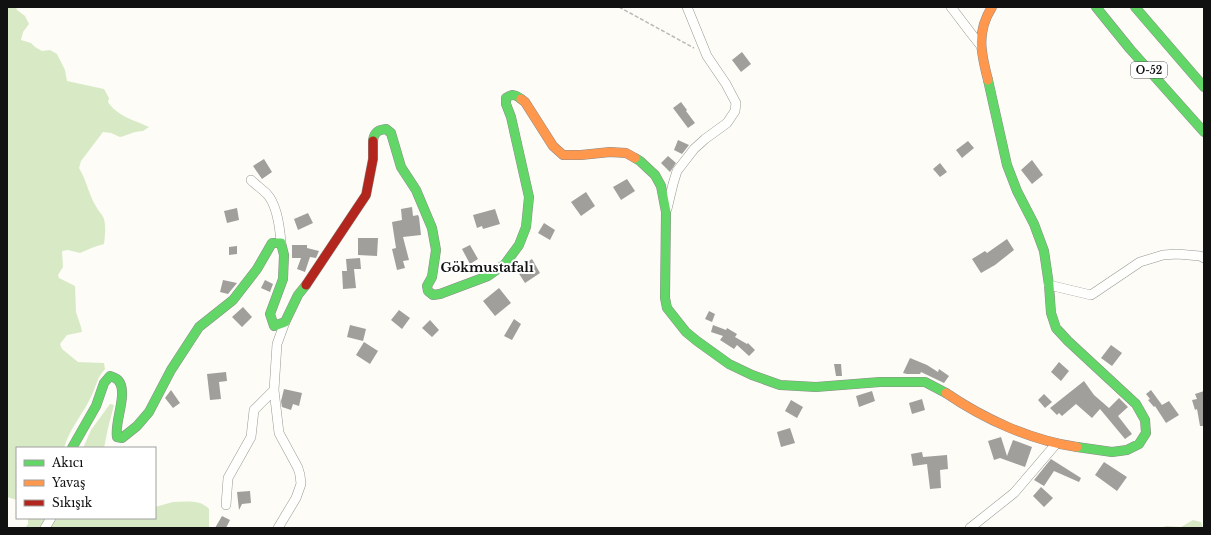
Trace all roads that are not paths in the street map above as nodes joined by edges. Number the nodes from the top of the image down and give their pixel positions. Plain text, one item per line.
1 (688, 7) edge
2 (951, 7) edge
3 (992, 7) edge
4 (1096, 7) edge
5 (1134, 7) edge
6 (982, 46) junction
7 (1204, 86) edge
8 (1204, 132) edge
9 (251, 180) dead end
10 (666, 212) junction
11 (281, 243) junction
12 (1204, 258) edge
13 (1049, 285) junction
14 (285, 322) junction
15 (274, 390) junction
16 (1056, 444) junction
17 (73, 447) edge
18 (226, 505) dead end
19 (50, 519) edge
20 (45, 528) edge
21 (278, 528) edge
22 (970, 528) edge

1 - 10 street
2 - 6 street
3 - 6 main road
4 - 8 main road, O-52
5 - 7 main road, O-52
6 - 13 main road
9 - 11 street
10 - 14 main road
10 - 16 main road
11 - 14 main road
11 - 17 main road
12 - 13 street
13 - 16 main road
14 - 15 street
15 - 18 street
15 - 21 street
16 - 22 street
19 - 20 street

